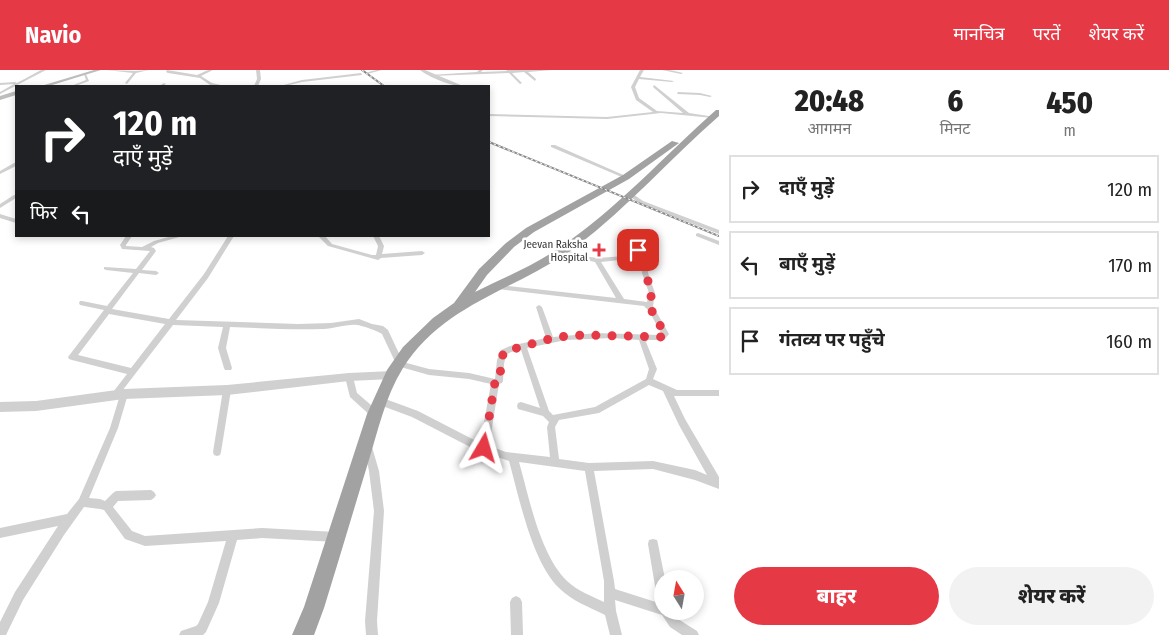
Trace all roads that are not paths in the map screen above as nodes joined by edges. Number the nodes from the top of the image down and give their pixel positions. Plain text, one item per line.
1 (44, 70) edge
2 (100, 70) edge
3 (108, 70) edge
4 (147, 70) edge
5 (169, 70) edge
6 (192, 70) edge
7 (210, 70) edge
8 (258, 70) edge
9 (348, 70) edge
10 (380, 70) edge
11 (422, 70) edge
12 (540, 70) edge
13 (550, 70) edge
14 (642, 70) edge
15 (664, 70) edge
16 (493, 71) edge
17 (509, 71) edge
18 (524, 71) edge
19 (135, 72) junction
20 (681, 72) dead end
21 (367, 73) dead end
22 (185, 74) junction
23 (361, 74) dead end
24 (480, 74) edge
25 (85, 75) junction
26 (356, 75) junction
27 (432, 75) junction
28 (198, 76) junction
29 (547, 76) dead end
30 (638, 78) junction
31 (311, 80) junction
32 (535, 80) dead end
33 (672, 81) dead end
34 (18, 83) junction
35 (127, 83) dead end
36 (520, 83) dead end
37 (0, 84) edge
38 (48, 85) edge
39 (76, 85) edge
40 (217, 85) edge
41 (256, 85) edge
42 (287, 85) edge
43 (314, 85) edge
44 (458, 85) edge
45 (654, 86) dead end
46 (0, 93) edge
47 (15, 93) edge
48 (678, 93) dead end
49 (0, 98) edge
50 (700, 99) dead end
51 (656, 112) junction
52 (687, 114) junction
53 (490, 115) edge
54 (716, 115) edge
55 (693, 134) junction
56 (553, 146) dead end
57 (15, 165) edge
58 (0, 168) edge
59 (7, 169) junction
60 (0, 173) edge
61 (626, 177) junction
62 (630, 194) junction
63 (15, 197) edge
64 (2, 205) edge
65 (15, 206) edge
66 (0, 216) edge
67 (15, 220) edge
68 (719, 232) edge
69 (698, 235) dead end
70 (129, 237) edge
71 (176, 237) edge
72 (230, 237) edge
73 (321, 237) edge
74 (376, 237) edge
75 (719, 243) edge
76 (142, 249) junction
77 (563, 251) junction
78 (422, 253) dead end
79 (378, 258) junction
80 (597, 260) junction
81 (106, 268) dead end
82 (138, 271) junction
83 (156, 273) dead end
84 (498, 287) junction
85 (622, 302) junction
86 (82, 303) dead end
87 (649, 306) junction
88 (458, 307) junction
89 (539, 307) dead end
90 (108, 311) junction
91 (170, 322) junction
92 (227, 324) junction
93 (644, 338) junction
94 (550, 339) junction
95 (523, 346) junction
96 (228, 368) dead end
97 (396, 370) junction
98 (133, 372) junction
99 (349, 377) junction
100 (649, 381) junction
101 (495, 382) junction
102 (227, 390) junction
103 (667, 390) junction
104 (719, 394) edge
105 (119, 395) junction
106 (521, 406) dead end
107 (0, 407) edge
108 (378, 408) junction
109 (546, 413) junction
110 (553, 421) junction
111 (367, 440) junction
112 (484, 448) junction
113 (218, 452) dead end
114 (513, 457) junction
115 (555, 463) junction
116 (589, 466) junction
117 (718, 484) edge
118 (151, 495) dead end
119 (82, 502) junction
120 (107, 507) junction
121 (71, 518) junction
122 (0, 533) edge
123 (233, 536) junction
124 (337, 537) junction
125 (653, 544) dead end
126 (658, 570) edge
127 (610, 593) junction
128 (516, 602) dead end
129 (654, 607) edge
130 (610, 610) junction
131 (672, 620) edge
132 (0, 635) edge
133 (185, 635) edge
134 (303, 635) edge
135 (372, 635) edge
136 (517, 635) edge
137 (616, 635) edge
138 (693, 635) edge

1 - 34 street
2 - 25 main road
3 - 19 street
4 - 19 street
5 - 22 street
6 - 22 street
7 - 28 street
8 - 41 street
9 - 26 street
10 - 21 street
11 - 27 street
12 - 13 street
12 - 18 street
12 - 29 street
14 - 30 street
15 - 20 street
16 - 17 street
16 - 24 street
17 - 18 street
17 - 36 street
18 - 32 street
19 - 35 street
22 - 28 street
23 - 26 street
24 - 27 street
25 - 38 main road
25 - 39 street
26 - 31 street
27 - 44 street
28 - 40 street
30 - 33 street
30 - 51 street
31 - 42 street
31 - 43 street
34 - 37 street
34 - 46 street
45 - 52 street
47 - 49 main road
48 - 50 street
51 - 52 street
51 - 53 street
52 - 54 street
54 - 55 highway
55 - 61 highway
55 - 62 highway
56 - 61 street
57 - 59 street
58 - 59 street
59 - 60 street
61 - 88 highway
62 - 68 street
62 - 77 highway
63 - 64 street
64 - 65 street
66 - 67 street
69 - 75 street
70 - 76 street
71 - 76 street
72 - 91 street
73 - 79 street
74 - 79 street
76 - 82 street
77 - 80 street
77 - 84 highway
78 - 79 street
80 - 85 street
80 - 87 street
81 - 82 street
82 - 83 street
82 - 90 street
84 - 85 street
84 - 88 highway
85 - 87 street
86 - 90 street
87 - 93 street
88 - 97 highway
89 - 94 street
90 - 91 street
90 - 98 street
91 - 92 street
91 - 98 street
92 - 96 street
92 - 97 street
93 - 94 street
93 - 100 street
94 - 95 street
95 - 101 street
95 - 109 street
97 - 99 street
97 - 101 street
97 - 108 highway
98 - 105 street
99 - 102 street
99 - 108 street
100 - 103 street
100 - 110 street
101 - 112 street
102 - 105 street
102 - 113 street
103 - 104 street
103 - 117 street
105 - 107 street
105 - 119 street
106 - 109 street
108 - 111 highway
108 - 112 street
109 - 110 street
110 - 115 street
111 - 124 highway
111 - 135 street
112 - 114 street
114 - 115 street
114 - 130 street
115 - 116 street
116 - 117 street
116 - 127 street
118 - 120 street
119 - 120 street
119 - 121 street
120 - 123 street
121 - 122 street
121 - 132 street
123 - 124 street
123 - 133 street
124 - 134 highway
125 - 126 street
127 - 129 street
127 - 130 street
128 - 136 street
130 - 137 street
131 - 138 street

